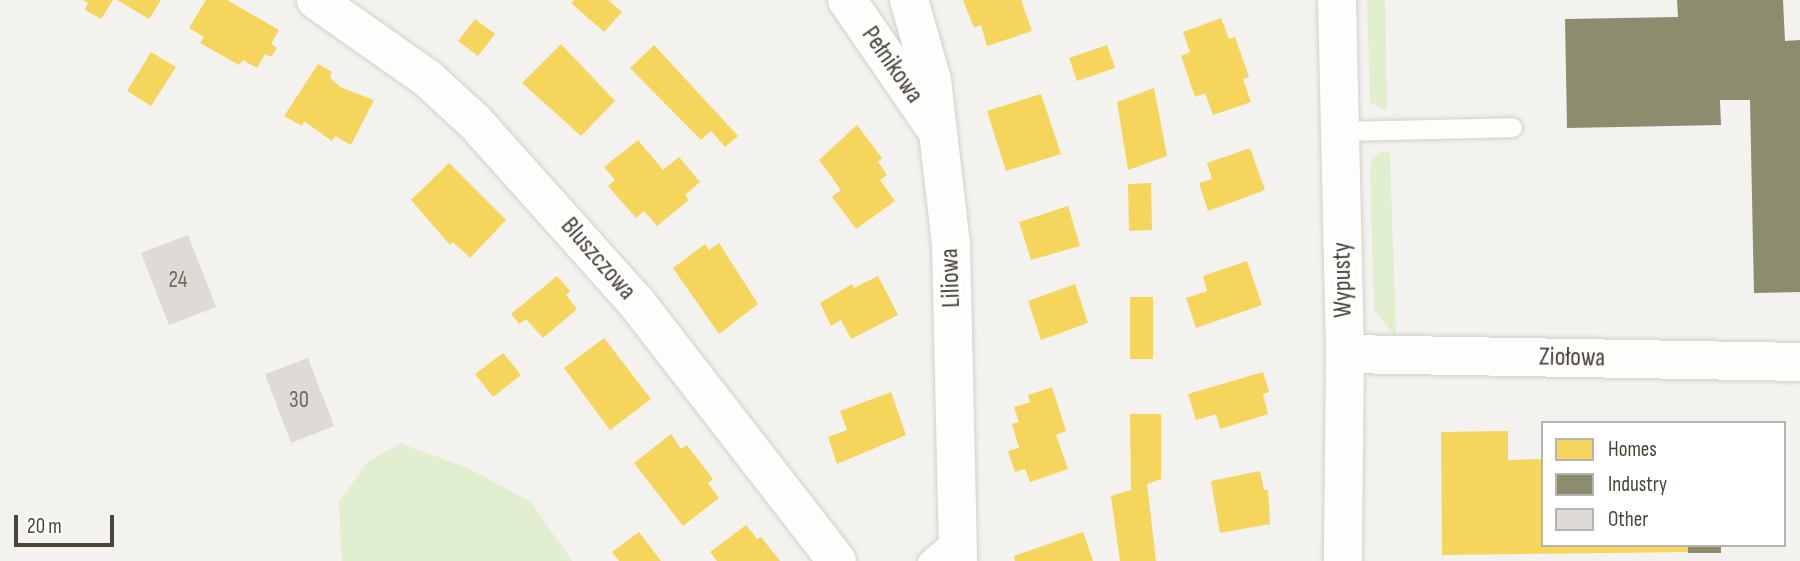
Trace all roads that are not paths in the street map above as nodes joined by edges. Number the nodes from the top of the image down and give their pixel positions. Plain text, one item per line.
1 (316, 0) edge
2 (847, 0) edge
3 (909, 0) edge
4 (1338, 0) edge
5 (1512, 127) dead end
6 (937, 129) junction
7 (1340, 131) junction
8 (1345, 354) junction
9 (1800, 362) edge
10 (958, 548) edge
11 (837, 561) edge
12 (927, 561) edge
13 (1343, 561) edge

1 - 11 street, Bluszczowa
2 - 6 street, Pełnikowa
3 - 6 street, Liliowa
4 - 7 street, Wypusty
5 - 7 lane
6 - 10 street, Liliowa
7 - 8 street, Wypusty
8 - 9 street, Ziołowa
8 - 13 street, Wypusty
10 - 12 lane

